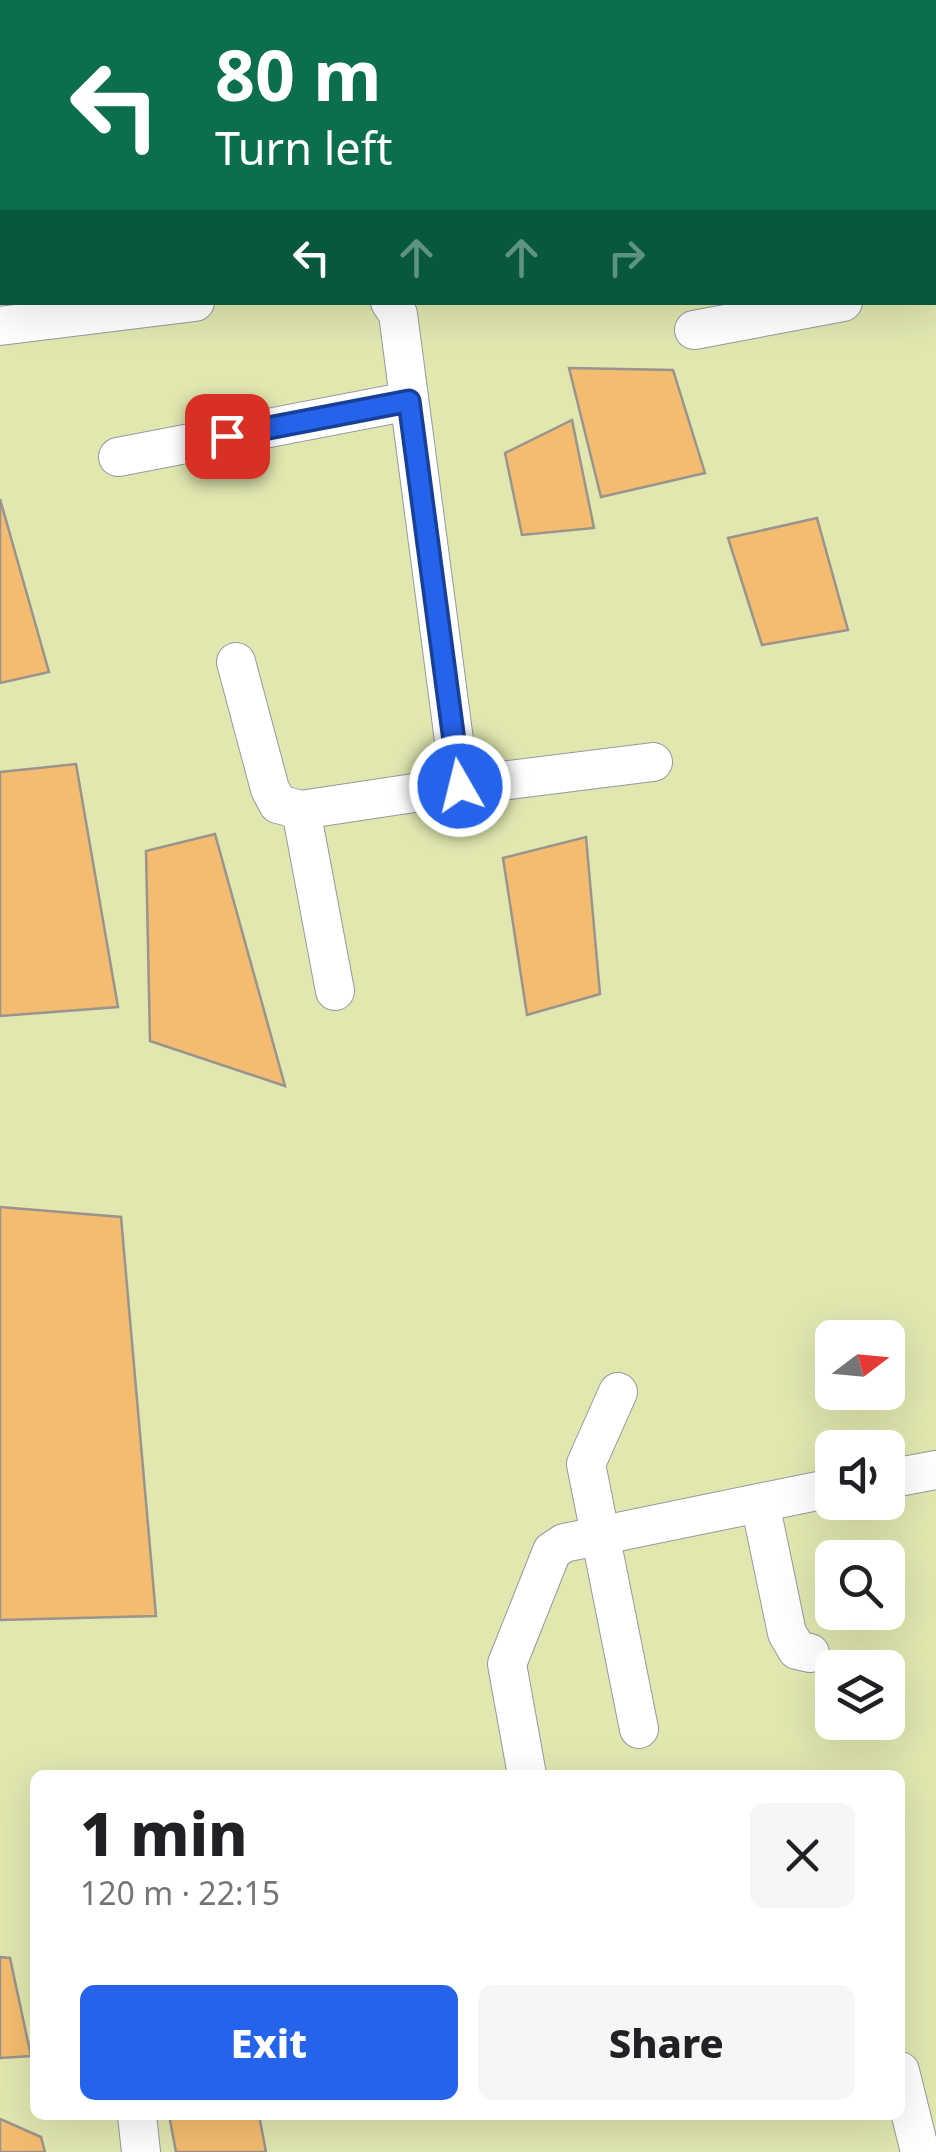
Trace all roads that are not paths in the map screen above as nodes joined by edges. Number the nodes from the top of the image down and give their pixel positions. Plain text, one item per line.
1 (150, 305) edge
2 (392, 305) edge
3 (827, 305) edge
4 (91, 309) edge
5 (0, 326) edge
6 (694, 330) dead end
7 (409, 401) junction
8 (118, 457) dead end
9 (236, 662) dead end
10 (653, 762) dead end
11 (460, 786) junction
12 (301, 810) junction
13 (334, 991) dead end
14 (618, 1392) dead end
15 (936, 1470) edge
16 (905, 1475) edge
17 (815, 1492) edge
18 (760, 1503) junction
19 (599, 1536) junction
20 (810, 1653) dead end
21 (639, 1729) dead end
22 (526, 1770) edge
23 (905, 2091) edge
24 (138, 2120) edge
25 (141, 2152) edge
26 (920, 2152) edge

1 - 4 street
2 - 7 street
3 - 6 street
4 - 5 street
7 - 8 street
7 - 11 street
9 - 12 street
10 - 11 street
11 - 12 street
12 - 13 street
14 - 19 street
15 - 16 street
17 - 18 street
18 - 19 street
18 - 20 street
19 - 21 street
19 - 22 street
23 - 26 street
24 - 25 street

